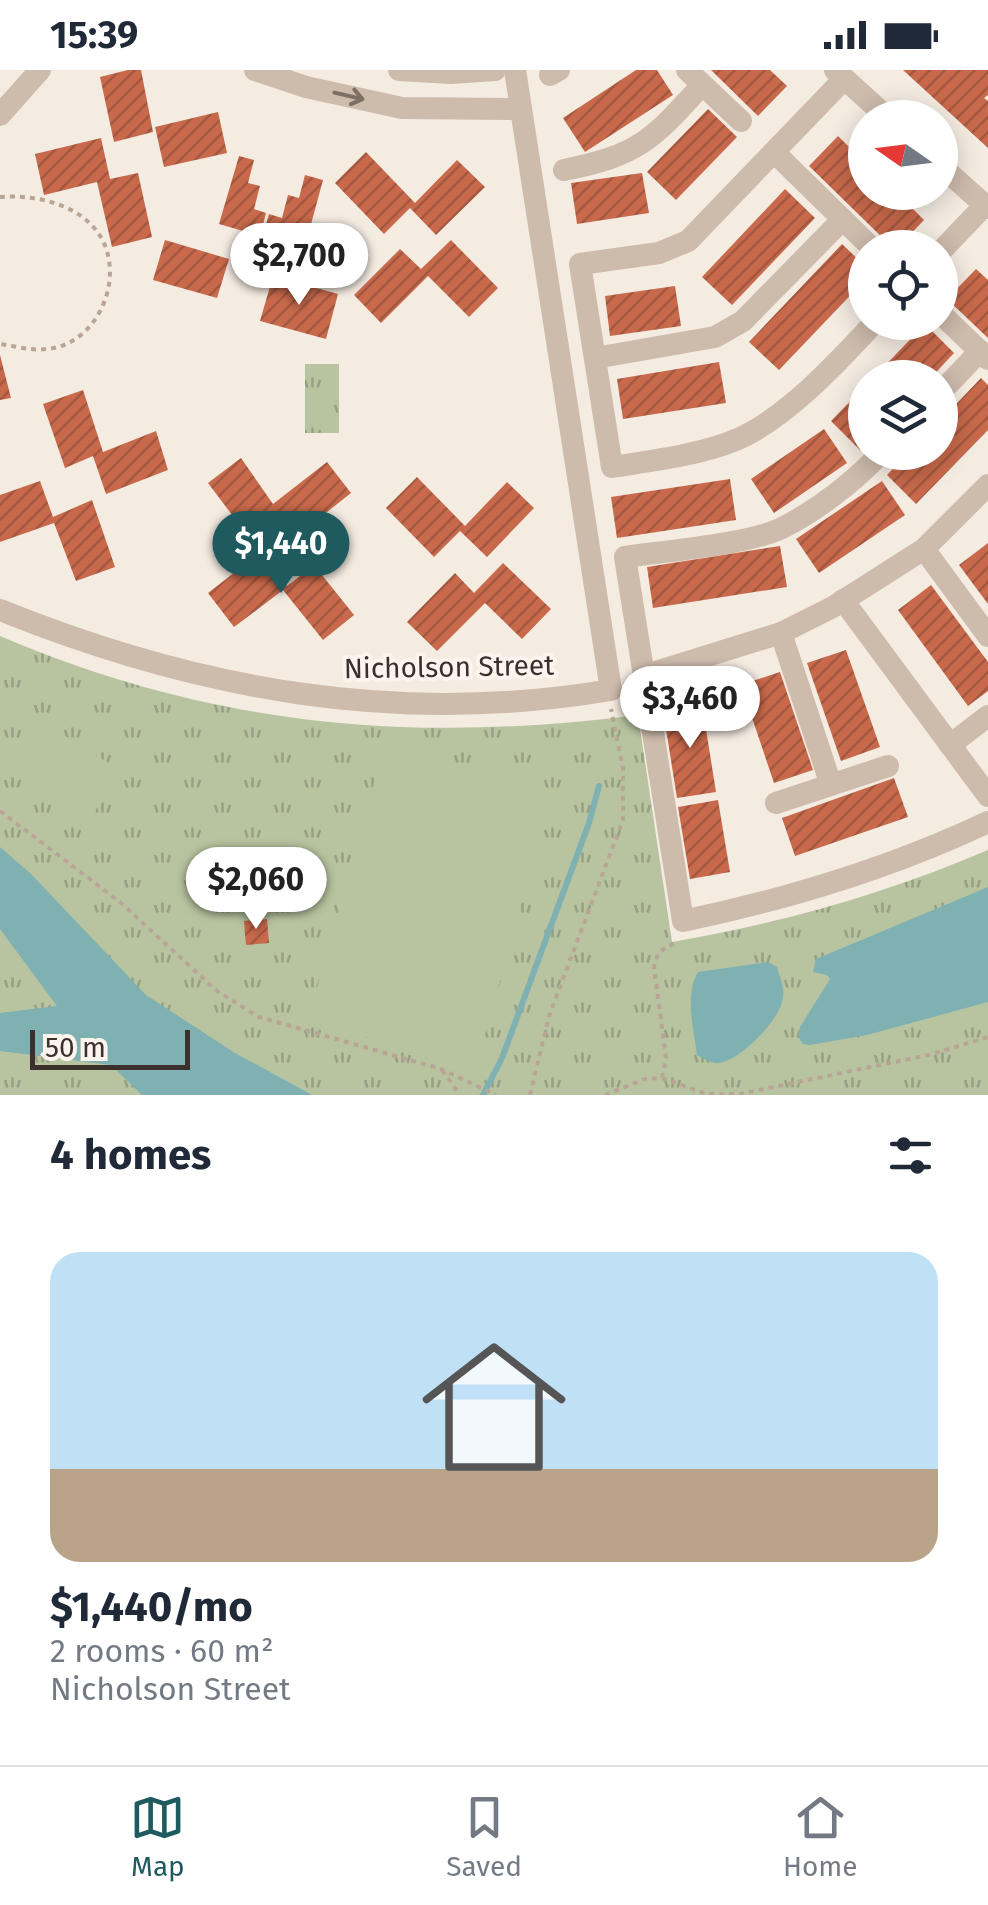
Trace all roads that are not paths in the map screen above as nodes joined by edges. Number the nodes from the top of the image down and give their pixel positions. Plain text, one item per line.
1 (40, 70) edge
2 (255, 70) edge
3 (399, 70) edge
4 (495, 70) edge
5 (515, 70) edge
6 (839, 74) edge
7 (694, 77) edge
8 (868, 100) edge
9 (521, 109) junction
10 (0, 115) edge
11 (741, 121) dead end
12 (774, 152) junction
13 (564, 170) dead end
14 (958, 180) edge
15 (986, 206) edge
16 (842, 220) junction
17 (853, 230) edge
18 (958, 234) edge
19 (958, 330) edge
20 (857, 340) edge
21 (984, 355) edge
22 (595, 358) junction
23 (958, 377) edge
24 (863, 470) edge
25 (986, 491) edge
26 (924, 549) junction
27 (843, 600) junction
28 (0, 610) edge
29 (782, 634) junction
30 (988, 636) edge
31 (646, 675) junction
32 (988, 716) edge
33 (950, 745) junction
34 (888, 766) dead end
35 (831, 785) junction
36 (988, 796) edge
37 (776, 803) dead end
38 (988, 822) edge

1 - 10 street
2 -> 9 street
3 - 4 street
5 - 9 street
6 - 8 street
6 - 12 street
7 - 11 street
7 - 13 street
9 - 28 street, Nicholson Street
12 - 16 street
12 - 22 street
14 - 15 street
15 - 18 street
16 - 17 street
16 - 22 street
19 - 21 street
20 - 22 street
21 - 23 street
24 - 31 street
25 - 26 street
26 - 27 street
26 - 30 street
27 - 29 street
27 - 33 street
29 - 31 street
29 - 35 street
31 - 38 street
32 - 33 street
33 - 36 street
34 - 35 street
35 - 37 street

